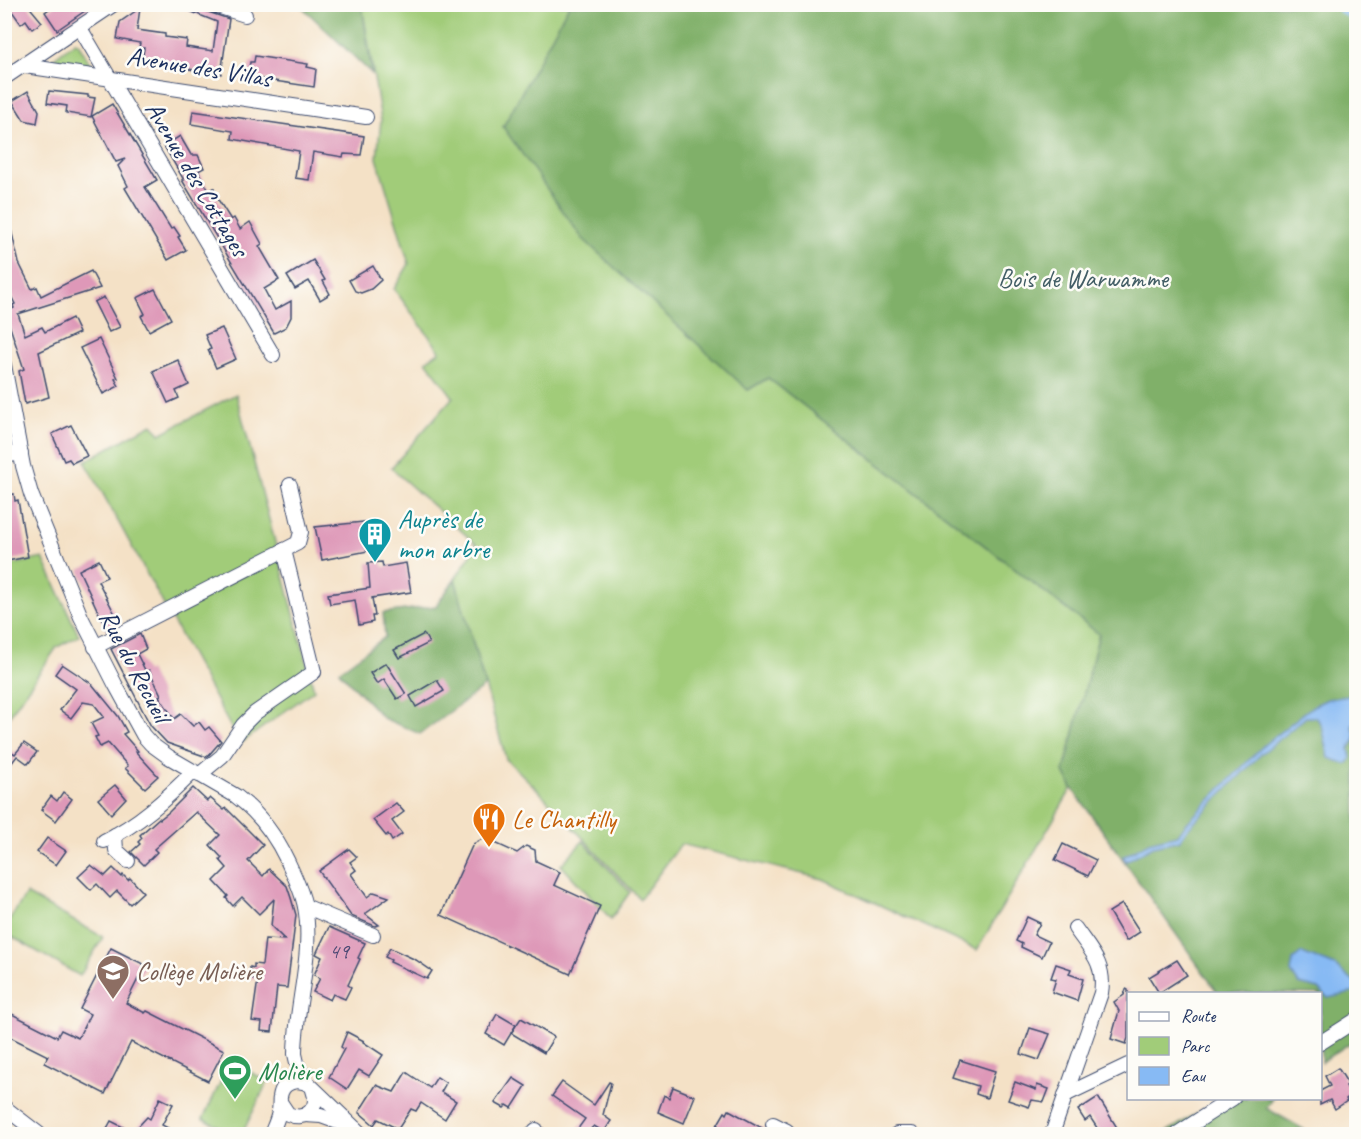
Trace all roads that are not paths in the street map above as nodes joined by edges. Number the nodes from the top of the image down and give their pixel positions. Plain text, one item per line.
1 (114, 4) edge
2 (211, 4) edge
3 (245, 15) dead end
4 (80, 28) junction
5 (25, 66) junction
6 (109, 77) junction
7 (4, 78) edge
8 (366, 117) dead end
9 (273, 355) dead end
10 (4, 365) edge
11 (21, 453) junction
12 (4, 456) edge
13 (290, 485) dead end
14 (284, 550) junction
15 (95, 647) junction
16 (196, 773) junction
17 (128, 861) dead end
18 (305, 906) junction
19 (1075, 928) dead end
20 (373, 935) dead end
21 (1356, 1020) edge
22 (295, 1037) junction
23 (1322, 1042) edge
24 (1127, 1065) edge
25 (285, 1086) junction
26 (310, 1087) junction
27 (1065, 1095) junction
28 (1230, 1100) edge
29 (280, 1102) junction
30 (4, 1107) edge
31 (302, 1116) junction
32 (4, 1119) edge
33 (773, 1124) dead end
34 (24, 1134) edge
35 (39, 1134) edge
36 (272, 1134) edge
37 (361, 1134) edge
38 (785, 1134) edge
39 (897, 1134) edge
40 (912, 1134) edge
41 (1052, 1134) edge
42 (1177, 1134) edge

1 - 4 street
2 - 3 street
4 - 5 street
4 - 6 street, Avenue des Cottages
5 - 6 street, Avenue des Villas
5 - 7 street
6 - 8 street, Avenue des Villas
6 - 9 street, Avenue des Cottages
10 - 11 street, Rue du Recueil
11 - 12 street
11 - 15 street, Rue du Recueil
13 - 14 street
14 - 15 street
14 - 16 street
15 - 16 street, Rue du Recueil
16 - 17 street
16 - 18 street, Rue du Recueil
18 - 20 street
18 - 22 street, Rue du Recueil
19 - 27 street
21 - 23 street
22 - 25 street, Rue du Recueil
22 - 26 street, Rue du Recueil
24 - 27 street
25 - 26 street
25 - 29 street
26 - 31 street
26 - 37 street, Rue du Recueil
27 - 41 street
28 - 42 street
29 - 31 street
29 - 36 street
30 - 35 street
31 - 36 street
31 - 37 street, Rue du Recueil
32 - 34 street
33 - 38 street
39 - 40 street

